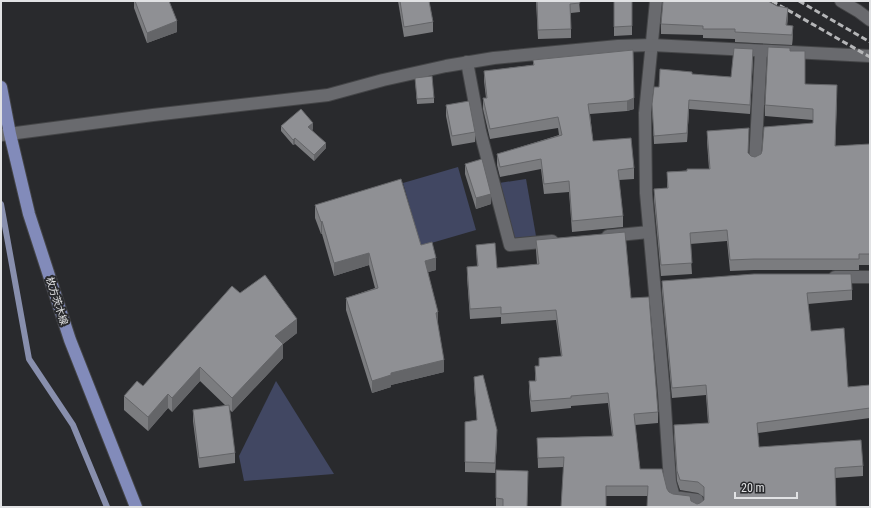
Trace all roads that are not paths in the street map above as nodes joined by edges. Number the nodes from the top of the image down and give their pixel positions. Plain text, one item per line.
1 (656, 1) edge
2 (841, 1) edge
3 (870, 20) edge
4 (652, 45) junction
5 (761, 51) junction
6 (870, 56) edge
7 (467, 62) junction
8 (1, 87) edge
9 (6, 135) edge
10 (755, 161) edge
11 (649, 232) junction
12 (595, 237) edge
13 (564, 240) edge
14 (824, 277) edge
15 (870, 277) edge
16 (669, 283) edge
17 (654, 284) junction
18 (136, 507) edge
19 (697, 507) edge

1 - 4 street
2 - 3 street
4 - 5 street
4 - 7 street
4 - 11 street
5 - 6 street
5 - 10 street
7 - 9 street
7 - 13 street
8 - 9 main road, 枚方茨木線
9 - 18 main road, 枚方茨木線
11 - 12 street
11 - 17 street
14 - 15 street
16 - 17 street
17 - 19 street

